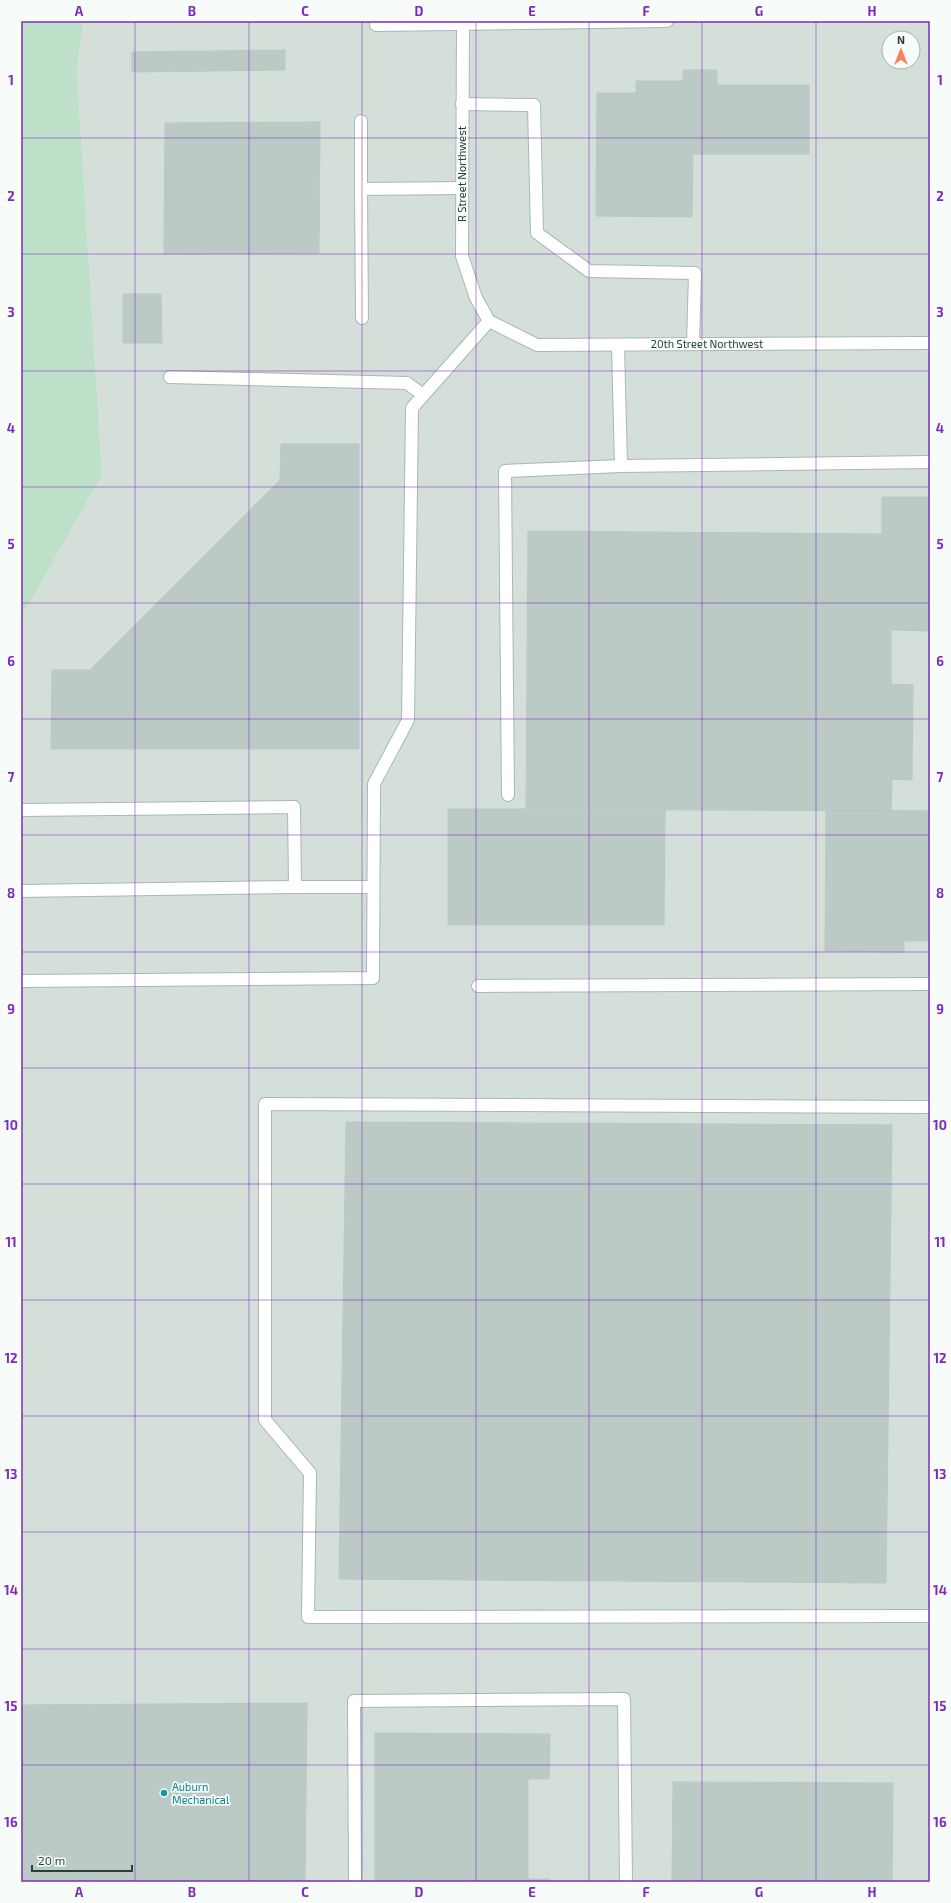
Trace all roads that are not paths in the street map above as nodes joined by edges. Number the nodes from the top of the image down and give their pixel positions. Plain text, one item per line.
1 (376, 21) edge
2 (667, 21) edge
3 (463, 22) edge
4 (462, 104) junction
5 (361, 121) dead end
6 (462, 188) junction
7 (361, 189) junction
8 (362, 318) dead end
9 (490, 321) junction
10 (930, 343) edge
11 (694, 344) junction
12 (618, 345) junction
13 (170, 377) dead end
14 (424, 395) junction
15 (930, 462) edge
16 (621, 466) junction
17 (508, 795) dead end
18 (21, 810) edge
19 (295, 887) junction
20 (373, 887) junction
21 (21, 891) edge
22 (21, 981) edge
23 (930, 984) edge
24 (478, 986) dead end
25 (930, 1107) edge
26 (930, 1616) edge
27 (355, 1882) edge
28 (626, 1882) edge

1 - 3 street
2 - 3 street
3 - 4 street, R Street Northwest
4 - 6 street, R Street Northwest
4 - 11 street
5 - 7 street
6 - 7 street
6 - 9 street, R Street Northwest
7 - 8 street
9 - 12 street, 20th Street Northwest
9 - 14 street
10 - 11 street, 20th Street Northwest
11 - 12 street, 20th Street Northwest
12 - 16 street
13 - 14 street
14 - 20 street
15 - 16 street
16 - 17 street
18 - 19 street
19 - 20 street
19 - 21 street
20 - 22 street
23 - 24 street
25 - 26 street
27 - 28 street

